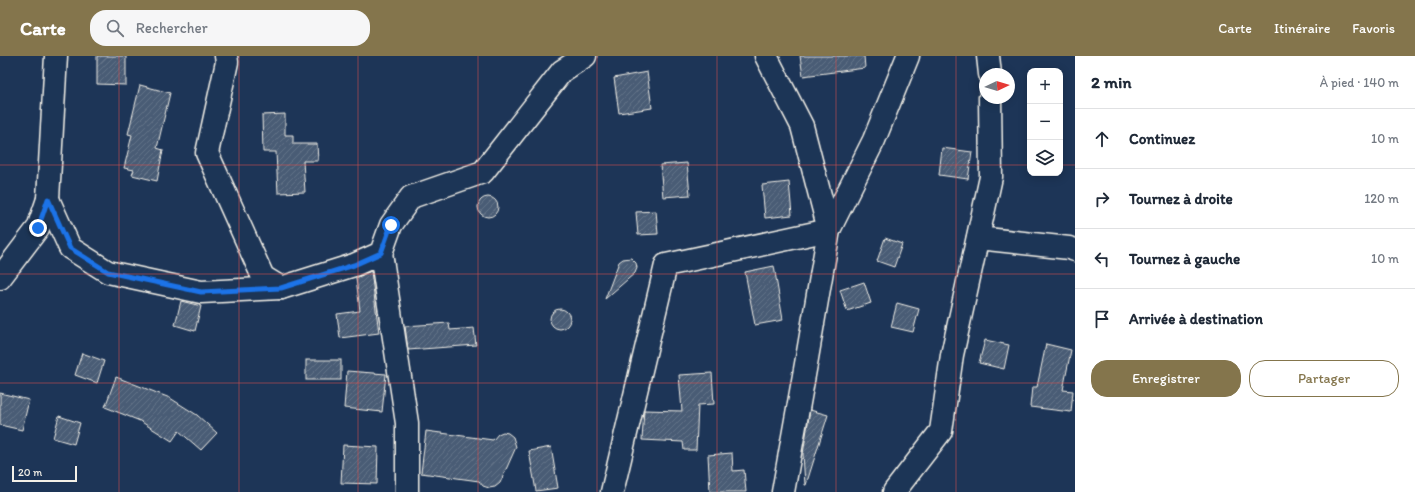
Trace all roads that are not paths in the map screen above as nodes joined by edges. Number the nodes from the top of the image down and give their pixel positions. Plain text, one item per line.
1 (56, 56) edge
2 (226, 56) edge
3 (585, 56) edge
4 (766, 56) edge
5 (908, 56) edge
6 (988, 56) edge
7 (989, 68) edge
8 (990, 104) edge
9 (48, 199) junction
10 (829, 230) junction
11 (978, 238) junction
12 (1075, 250) edge
13 (381, 253) junction
14 (0, 278) edge
15 (281, 288) junction
16 (407, 492) edge
17 (612, 492) edge
18 (783, 492) edge
19 (894, 492) edge

1 - 9 street
2 - 15 street
3 - 13 street
4 - 10 street
5 - 10 street
6 - 7 street
8 - 11 street
9 - 14 street
9 - 15 street
10 - 17 street
10 - 18 street
11 - 12 street
11 - 19 street
13 - 15 street
13 - 16 street

